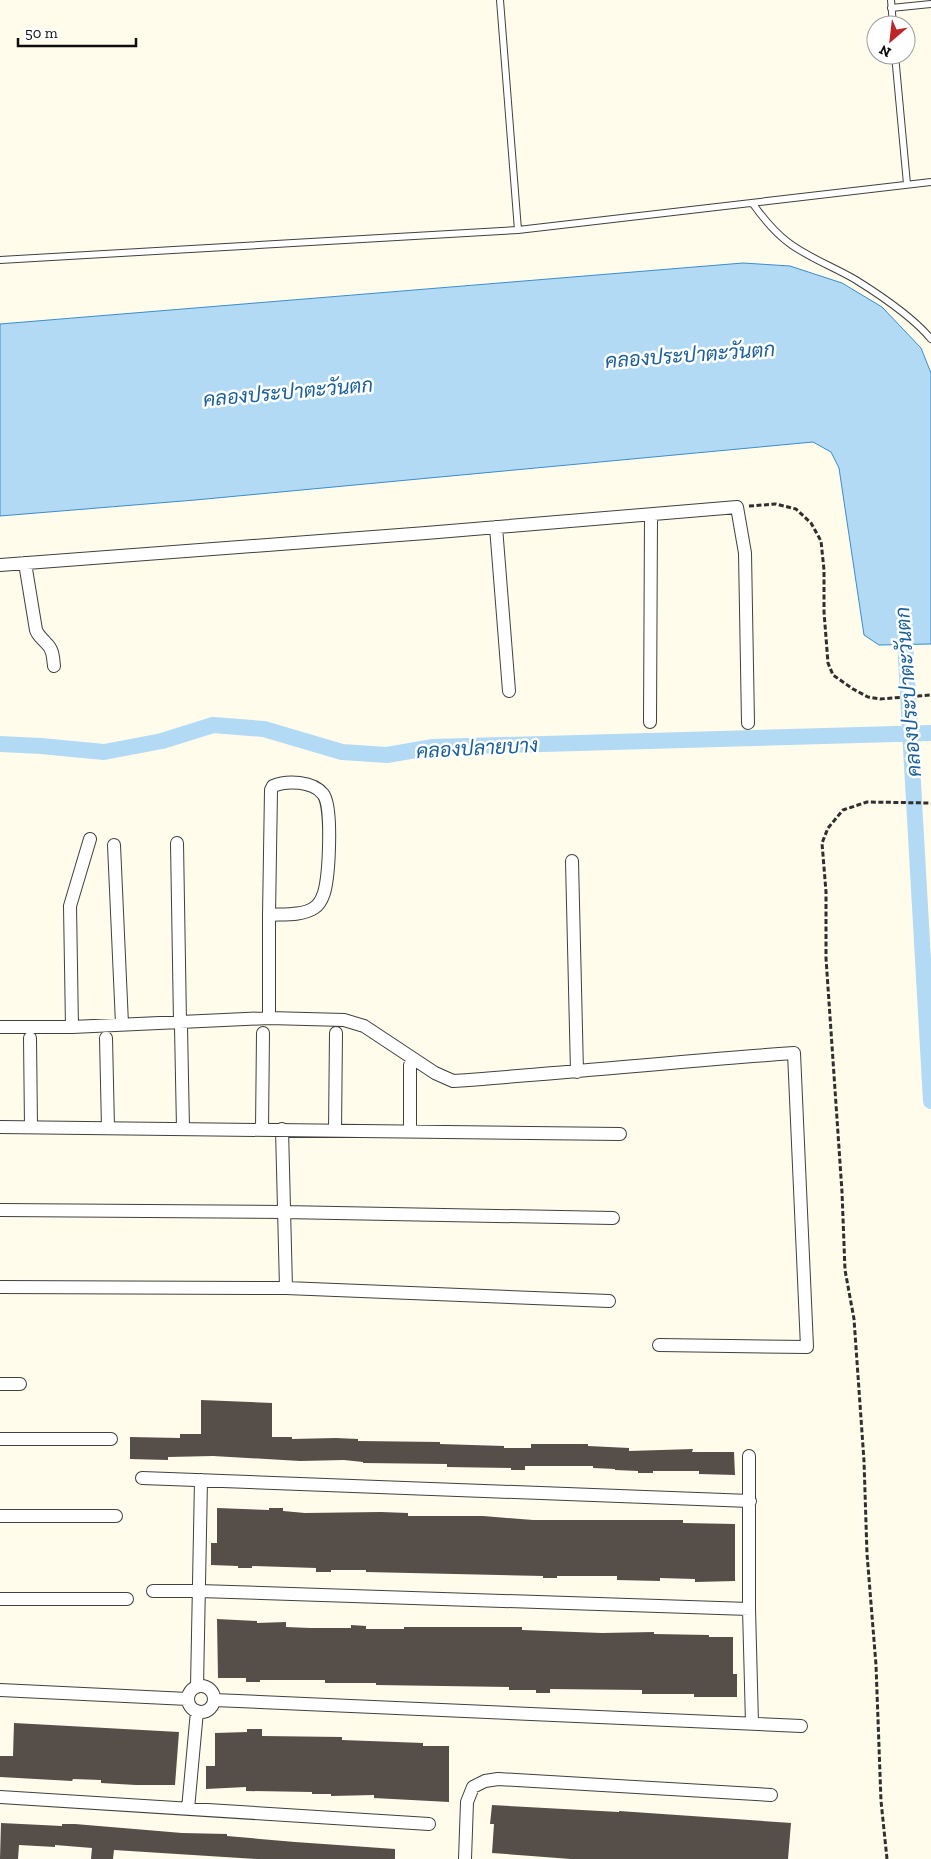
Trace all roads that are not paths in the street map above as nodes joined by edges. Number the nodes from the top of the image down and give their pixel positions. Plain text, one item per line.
1 (500, 0) edge
2 (891, 0) edge
3 (931, 4) edge
4 (891, 8) junction
5 (892, 15) edge
6 (897, 65) edge
7 (931, 182) edge
8 (907, 184) junction
9 (752, 204) junction
10 (518, 230) junction
11 (0, 260) edge
12 (931, 339) edge
13 (651, 514) junction
14 (496, 527) junction
15 (26, 563) junction
16 (0, 565) edge
17 (54, 666) dead end
18 (509, 691) dead end
19 (650, 722) dead end
20 (748, 723) dead end
21 (90, 839) dead end
22 (177, 843) dead end
23 (114, 845) dead end
24 (572, 861) dead end
25 (269, 915) junction
26 (269, 1018) junction
27 (122, 1024) junction
28 (181, 1025) junction
29 (72, 1026) junction
30 (0, 1027) edge
31 (263, 1033) dead end
32 (336, 1033) dead end
33 (30, 1038) dead end
34 (106, 1038) dead end
35 (410, 1065) dead end
36 (577, 1072) junction
37 (0, 1127) edge
38 (31, 1127) junction
39 (108, 1128) junction
40 (183, 1128) junction
41 (262, 1129) junction
42 (282, 1129) junction
43 (334, 1130) junction
44 (410, 1130) junction
45 (620, 1134) dead end
46 (0, 1210) edge
47 (283, 1212) junction
48 (613, 1218) dead end
49 (0, 1287) edge
50 (286, 1288) junction
51 (608, 1301) dead end
52 (659, 1345) dead end
53 (0, 1384) edge
54 (20, 1384) dead end
55 (0, 1439) edge
56 (111, 1439) dead end
57 (749, 1456) dead end
58 (142, 1478) dead end
59 (201, 1480) junction
60 (750, 1502) junction
61 (0, 1516) edge
62 (116, 1516) dead end
63 (153, 1591) dead end
64 (199, 1591) junction
65 (0, 1599) edge
66 (127, 1599) dead end
67 (749, 1609) junction
68 (197, 1687) junction
69 (0, 1690) edge
70 (188, 1699) junction
71 (214, 1700) junction
72 (196, 1712) junction
73 (752, 1723) junction
74 (801, 1726) dead end
75 (771, 1795) dead end
76 (0, 1798) edge
77 (188, 1809) junction
78 (429, 1824) dead end
79 (465, 1859) edge

1 - 10 lane
2 - 4 lane
3 - 4 lane
4 - 5 lane
6 - 8 lane
7 - 8 lane
8 - 9 lane
9 - 10 lane
9 - 12 lane
10 - 11 lane
13 - 14 street
13 - 19 street
13 - 20 street
14 - 15 street
14 - 18 street
15 - 16 street
15 - 17 street
21 - 29 street
22 - 28 street
23 - 27 street
24 - 36 street
25 - 25 street
25 - 26 street
26 - 28 street
26 - 36 street
27 - 28 street
27 - 29 street
28 - 40 street
29 - 30 street
31 - 41 street
32 - 43 street
33 - 38 street
34 - 39 street
35 - 44 street
36 - 52 street
37 - 38 street
38 - 39 street
39 - 40 street
40 - 41 street
41 - 42 street
42 - 43 street
42 - 47 street
43 - 44 street
44 - 45 street
46 - 47 street
47 - 48 street
47 - 50 street
49 - 50 street
50 - 51 street
53 - 54 street
55 - 56 street
57 - 60 street
58 - 59 street
59 - 60 street
59 - 64 street
60 - 67 street
61 - 62 street
63 - 64 street
64 - 67 street
64 - 68 street
65 - 66 street
67 - 73 street
68 - 70 street
68 - 71 street
69 - 70 street
70 - 72 street
71 - 72 street
71 - 73 street
72 - 77 street
73 - 74 street
75 - 79 street
76 - 77 street
77 - 78 street

